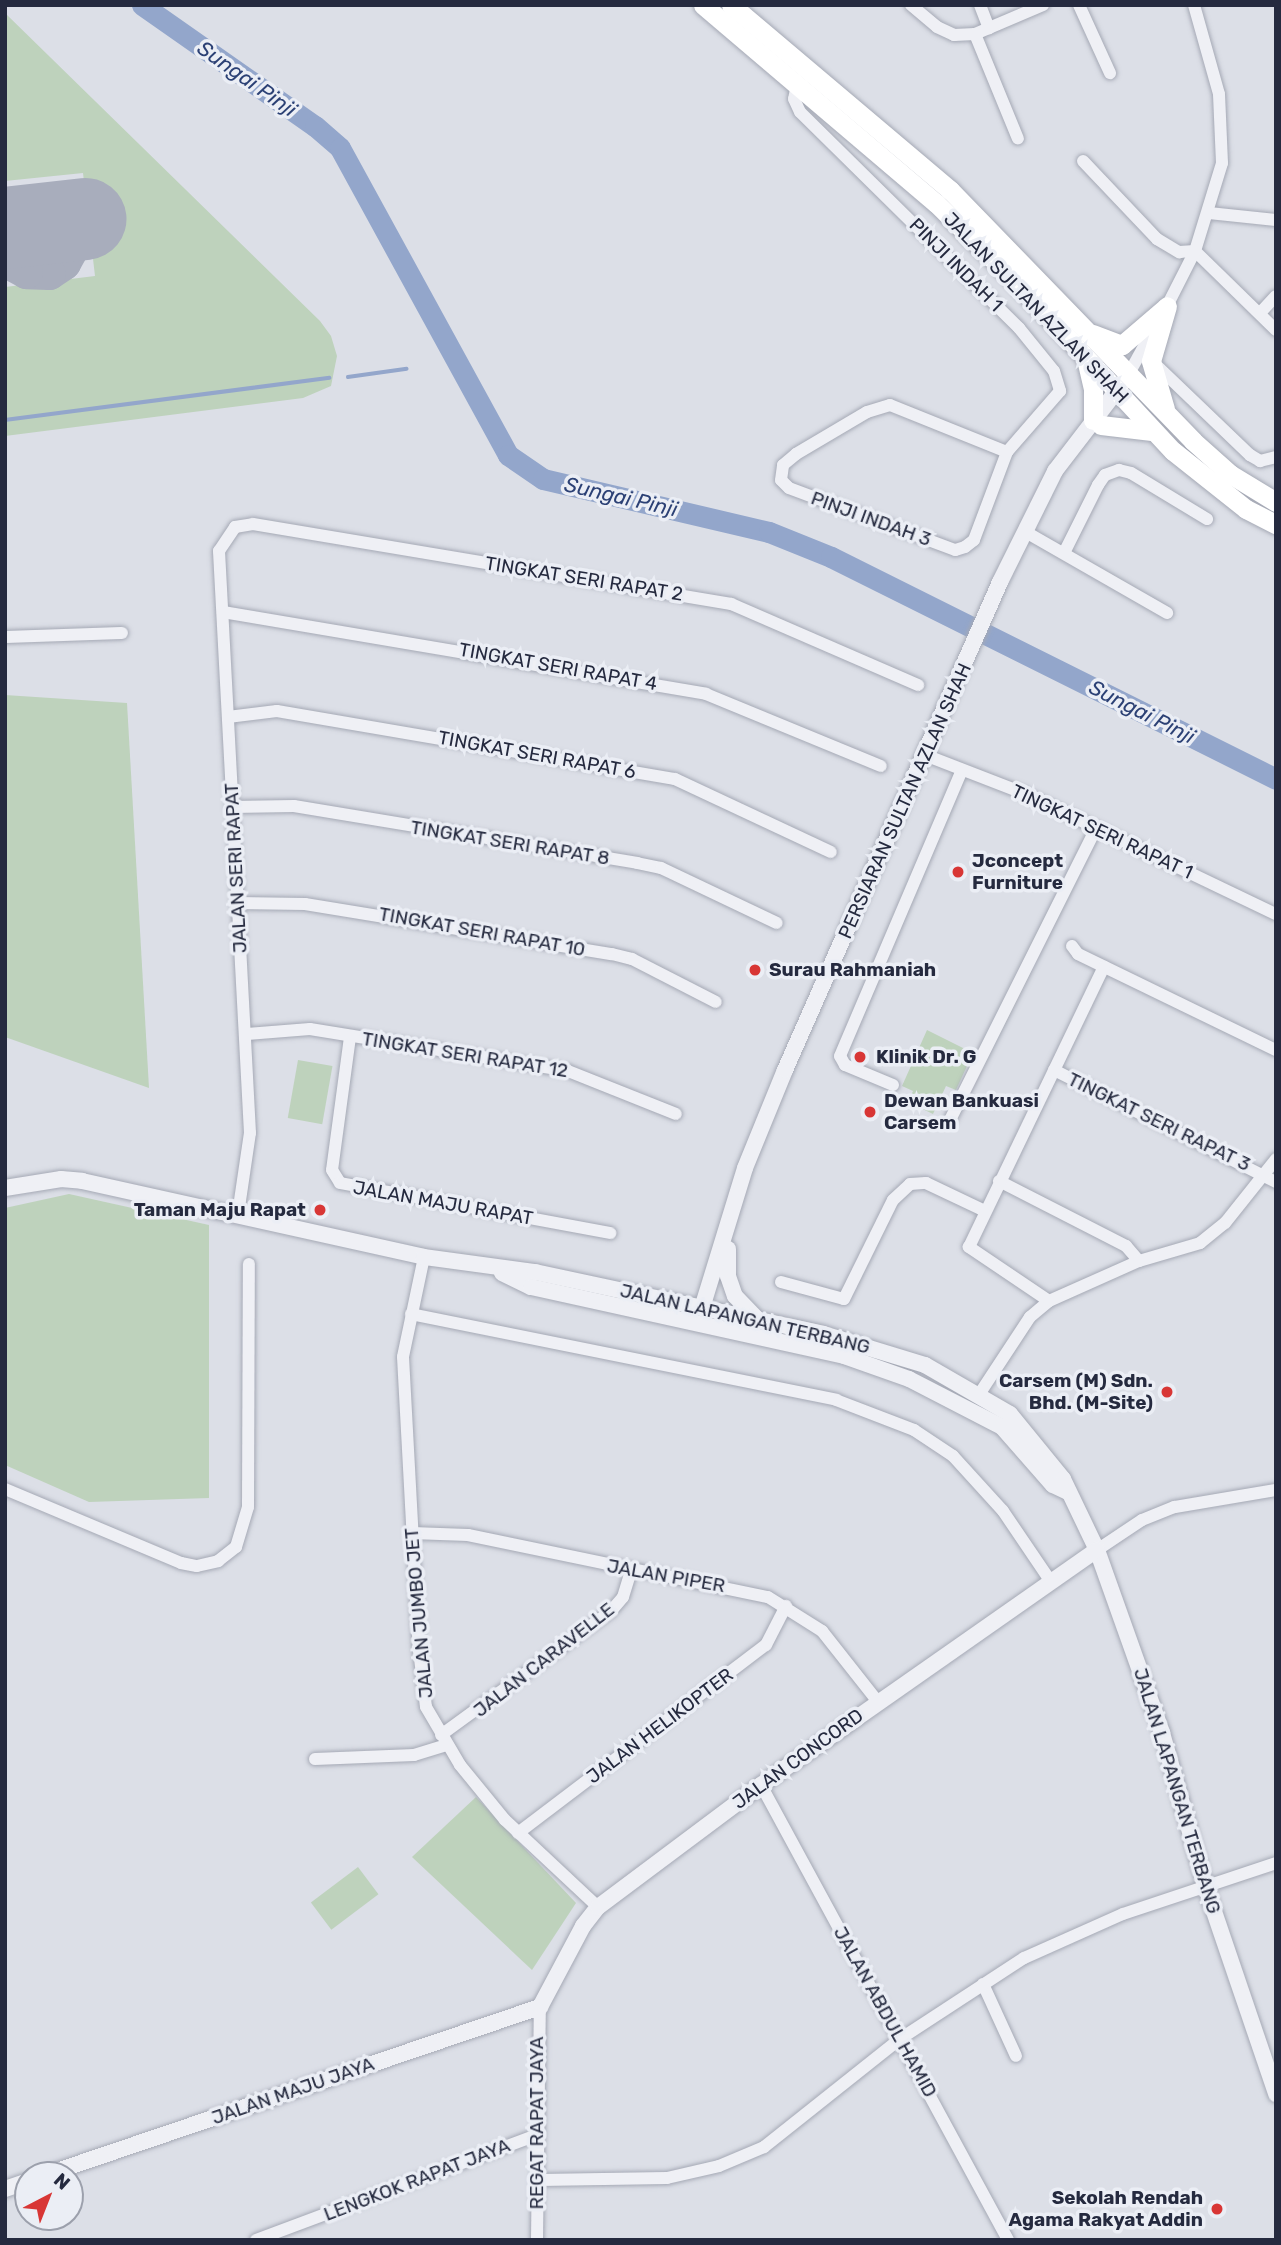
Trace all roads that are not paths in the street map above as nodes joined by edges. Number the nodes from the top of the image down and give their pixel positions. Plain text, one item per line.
1 (703, 5) edge
2 (731, 5) edge
3 (911, 5) edge
4 (980, 5) edge
5 (1043, 5) edge
6 (1079, 5) edge
7 (1194, 5) edge
8 (989, 28) junction
9 (975, 34) junction
10 (1110, 73) dead end
11 (797, 85) junction
12 (1018, 139) dead end
13 (1083, 161) dead end
14 (1209, 213) junction
15 (1276, 220) edge
16 (1195, 251) junction
17 (1276, 296) edge
18 (1167, 306) junction
19 (1260, 313) junction
20 (1083, 329) junction
21 (1276, 330) edge
22 (1085, 357) junction
23 (1151, 361) junction
24 (1122, 389) junction
25 (1170, 419) junction
26 (1097, 423) junction
27 (1152, 431) junction
28 (1007, 452) junction
29 (1276, 457) edge
30 (1276, 502) edge
31 (1207, 519) dead end
32 (1276, 524) edge
33 (235, 527) joint
34 (1028, 533) junction
35 (1064, 554) junction
36 (223, 612) junction
37 (1167, 613) dead end
38 (122, 633) dead end
39 (5, 637) edge
40 (918, 685) dead end
41 (228, 718) junction
42 (929, 756) junction
43 (881, 766) dead end
44 (962, 769) junction
45 (232, 807) junction
46 (1097, 828) junction
47 (831, 852) dead end
48 (237, 903) junction
49 (1276, 914) edge
50 (777, 923) dead end
51 (1072, 946) dead end
52 (1104, 967) junction
53 (716, 1002) dead end
54 (247, 1034) junction
55 (350, 1037) junction
56 (1276, 1050) edge
57 (1054, 1070) junction
58 (893, 1085) dead end
59 (676, 1114) dead end
60 (951, 1118) dead end
61 (1276, 1158) edge
62 (1265, 1175) junction
63 (999, 1181) junction
64 (1276, 1182) edge
65 (5, 1188) edge
66 (985, 1210) junction
67 (238, 1214) junction
68 (610, 1233) dead end
69 (728, 1249) junction
70 (424, 1257) junction
71 (1139, 1261) junction
72 (249, 1264) dead end
73 (493, 1269) junction
74 (715, 1272) junction
75 (781, 1282) dead end
76 (579, 1297) junction
77 (660, 1299) junction
78 (1049, 1301) junction
79 (707, 1311) junction
80 (411, 1314) junction
81 (758, 1320) junction
82 (800, 1346) junction
83 (980, 1393) junction
84 (946, 1396) junction
85 (1002, 1427) junction
86 (5, 1489) edge
87 (1276, 1490) edge
88 (1068, 1492) junction
89 (412, 1533) junction
90 (1097, 1550) junction
91 (631, 1571) junction
92 (1051, 1581) junction
93 (786, 1606) junction
94 (878, 1702) junction
95 (444, 1740) junction
96 (315, 1759) dead end
97 (761, 1785) junction
98 (518, 1833) junction
99 (1276, 1863) edge
100 (1205, 1885) junction
101 (598, 1907) junction
102 (983, 1984) junction
103 (540, 2007) junction
104 (900, 2039) junction
105 (1016, 2056) dead end
106 (1276, 2094) edge
107 (539, 2134) junction
108 (84, 2162) edge
109 (540, 2180) junction
110 (256, 2240) edge
111 (537, 2240) edge
112 (1009, 2240) edge

1 - 11 main road, JALAN SULTAN AZLAN SHAH
2 - 20 main road, JALAN SULTAN AZLAN SHAH
3 - 9 street
4 - 8 street
5 - 8 street
6 - 10 street
7 - 14 street
8 - 9 street
9 - 12 street
11 - 22 main road, JALAN SULTAN AZLAN SHAH
11 - 28 street, PINJI INDAH 1
13 - 16 street
14 - 15 street
14 - 16 street
16 - 18 street
16 - 19 street
17 - 19 street
18 - 20 main road
18 - 23 main road
18 - 24 street
19 - 21 street
20 - 24 main road, JALAN SULTAN AZLAN SHAH
22 - 24 main road, JALAN SULTAN AZLAN SHAH
22 - 26 main road
23 - 25 main road
23 - 29 street
24 - 25 main road, JALAN SULTAN AZLAN SHAH
24 - 26 street, PERSIARAN SULTAN AZLAN SHAH
24 - 27 main road, JALAN SULTAN AZLAN SHAH
25 - 30 main road, JALAN SULTAN AZLAN SHAH
26 - 27 main road
26 - 34 street, PERSIARAN SULTAN AZLAN SHAH
27 - 32 main road, JALAN SULTAN AZLAN SHAH
28 - 28 street, PINJI INDAH 3
31 - 35 street
33 - 36 street, JALAN SERI RAPAT
33 - 40 street, TINGKAT SERI RAPAT 2
34 - 35 street
34 - 42 street, PERSIARAN SULTAN AZLAN SHAH
35 - 37 street
36 - 41 street, JALAN SERI RAPAT
36 - 43 street, TINGKAT SERI RAPAT 4
38 - 39 street
41 - 45 street, JALAN SERI RAPAT
41 - 47 street, TINGKAT SERI RAPAT 6
42 - 44 street, TINGKAT SERI RAPAT 1
42 - 69 street, PERSIARAN SULTAN AZLAN SHAH
42 - 74 street, PERSIARAN SULTAN AZLAN SHAH
44 - 46 street, TINGKAT SERI RAPAT 1
44 - 58 street
45 - 48 street, JALAN SERI RAPAT
45 - 50 street, TINGKAT SERI RAPAT 8
46 - 49 street, TINGKAT SERI RAPAT 1
46 - 60 street
48 - 53 street, TINGKAT SERI RAPAT 10
48 - 54 street, JALAN SERI RAPAT
51 - 52 street
52 - 56 street
52 - 57 street
54 - 55 street, TINGKAT SERI RAPAT 12
54 - 67 street, JALAN SERI RAPAT
55 - 59 street, TINGKAT SERI RAPAT 12
55 - 68 street, JALAN MAJU RAPAT
57 - 62 street, TINGKAT SERI RAPAT 3
57 - 63 street
61 - 62 street
62 - 64 street, TINGKAT SERI RAPAT 3
62 - 71 street
63 - 66 street
63 - 71 street
65 - 67 street, JALAN LAPANGAN TERBANG
66 - 75 street
66 - 78 street
67 - 70 street, JALAN LAPANGAN TERBANG
69 - 79 street, PERSIARAN SULTAN AZLAN SHAH
69 - 81 street
70 - 73 street, JALAN LAPANGAN TERBANG
70 - 80 street, JALAN JUMBO JET
71 - 78 street
72 - 86 street
73 - 76 street, JALAN LAPANGAN TERBANG
73 - 77 street, JALAN LAPANGAN TERBANG
74 - 77 street
74 - 79 street, PERSIARAN SULTAN AZLAN SHAH
76 - 79 street
76 - 82 street, JALAN LAPANGAN TERBANG
77 - 79 street, JALAN LAPANGAN TERBANG
78 - 83 street
79 - 81 street, JALAN LAPANGAN TERBANG
79 - 82 street
80 - 89 street, JALAN JUMBO JET
80 - 92 street
81 - 83 street, JALAN LAPANGAN TERBANG
82 - 84 street, JALAN LAPANGAN TERBANG
83 - 84 street
83 - 85 street
83 - 88 street, JALAN LAPANGAN TERBANG
84 - 85 street, JALAN LAPANGAN TERBANG
85 - 88 street, JALAN LAPANGAN TERBANG
87 - 90 street
88 - 90 street, JALAN LAPANGAN TERBANG
89 - 91 street, JALAN PIPER
89 - 95 street, JALAN JUMBO JET
90 - 92 street, JALAN CONCORD
90 - 100 street, JALAN LAPANGAN TERBANG
91 - 93 street, JALAN PIPER
91 - 95 street, JALAN CARAVELLE
92 - 94 street, JALAN CONCORD
93 - 94 street, JALAN PIPER
93 - 98 street, JALAN HELIKOPTER
94 - 97 street, JALAN CONCORD
95 - 96 street, JALAN CARAVELLE
95 - 98 street, JALAN JUMBO JET
97 - 101 street, JALAN CONCORD
97 - 104 street, JALAN ABDUL HAMID
98 - 101 street, JALAN JUMBO JET
99 - 100 street
100 - 102 street
100 - 106 street, JALAN LAPANGAN TERBANG
101 - 103 street, JALAN CONCORD
102 - 104 street
102 - 105 street
103 - 107 street, REGAT RAPAT JAYA
103 - 108 street, JALAN MAJU JAYA
104 - 109 street
104 - 112 street, JALAN ABDUL HAMID
107 - 109 street, REGAT RAPAT JAYA
107 - 110 street, LENGKOK RAPAT JAYA
109 - 111 street, REGAT RAPAT JAYA

